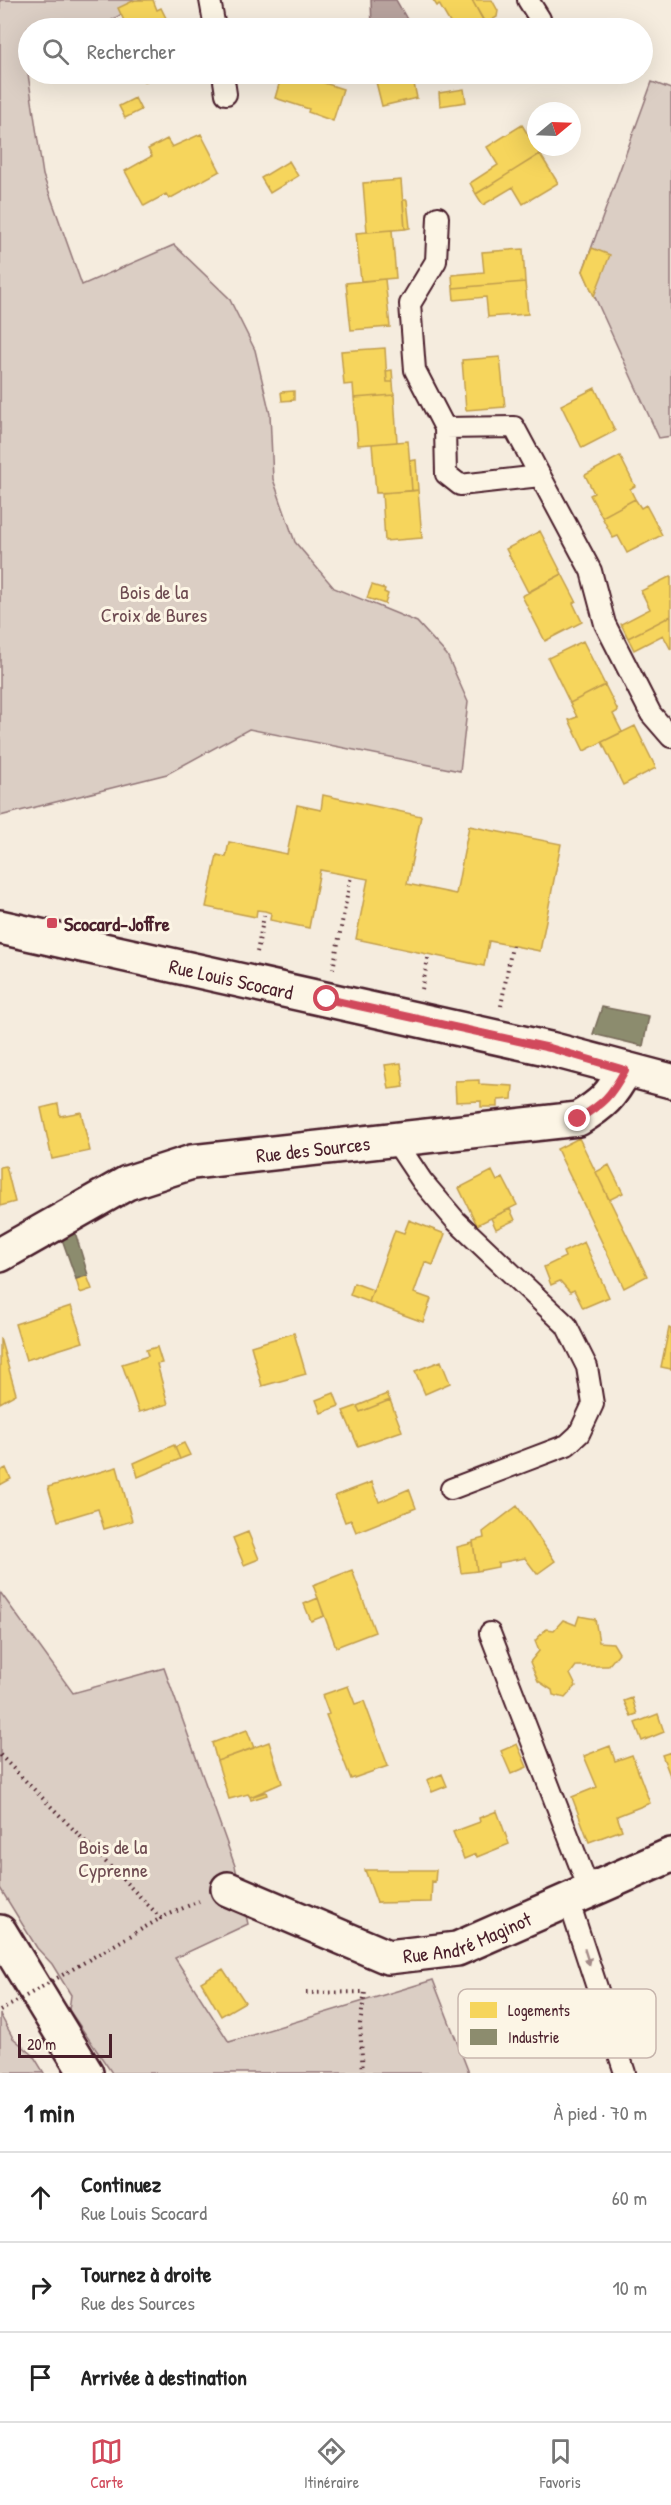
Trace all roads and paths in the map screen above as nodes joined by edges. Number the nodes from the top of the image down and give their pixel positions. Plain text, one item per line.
1 (210, 0) edge
2 (528, 0) edge
3 (213, 18) edge
4 (539, 18) edge
5 (224, 84) edge
6 (226, 94) dead end
7 (438, 217) dead end
8 (445, 428) junction
9 (540, 476) junction
10 (671, 737) edge
11 (351, 876) dead end
12 (265, 911) dead end
13 (0, 927) edge
14 (512, 946) dead end
15 (251, 982) junction
16 (327, 999) junction
17 (495, 1037) junction
18 (625, 1070) junction
19 (671, 1081) edge
20 (394, 1139) junction
21 (0, 1255) edge
22 (451, 1489) dead end
23 (490, 1633) dead end
24 (0, 1755) edge
25 (671, 1855) edge
26 (228, 1889) joint
27 (579, 1897) junction
28 (162, 1918) junction
29 (0, 1932) edge
30 (603, 1989) edge
31 (306, 1993) dead end
32 (0, 2011) edge
33 (621, 2058) edge
34 (86, 2073) edge
35 (363, 2073) edge
36 (625, 2073) edge

1 - 3 lane
2 - 4 lane
5 - 6 lane
7 - 8 lane
8 - 9 lane
8 - 9 lane
9 - 10 lane
11 - 16 path
12 - 15 path
13 - 15 street, Rue Louis Scocard
14 - 17 path
15 - 16 street, Rue Louis Scocard
16 - 17 street, Rue Louis Scocard
17 - 18 street, Rue Louis Scocard
18 - 19 street, Rue Louis Scocard
18 - 20 street, Rue des Sources
20 - 21 street, Rue des Sources
20 - 22 lane
23 - 27 lane
24 - 28 path
25 - 27 street, Rue André Maginot
26 - 27 street, Rue André Maginot
26 - 28 path
27 -> 30 lane
28 - 32 path, bridge
29 - 34 street
31 - 35 path
33 -> 36 lane

